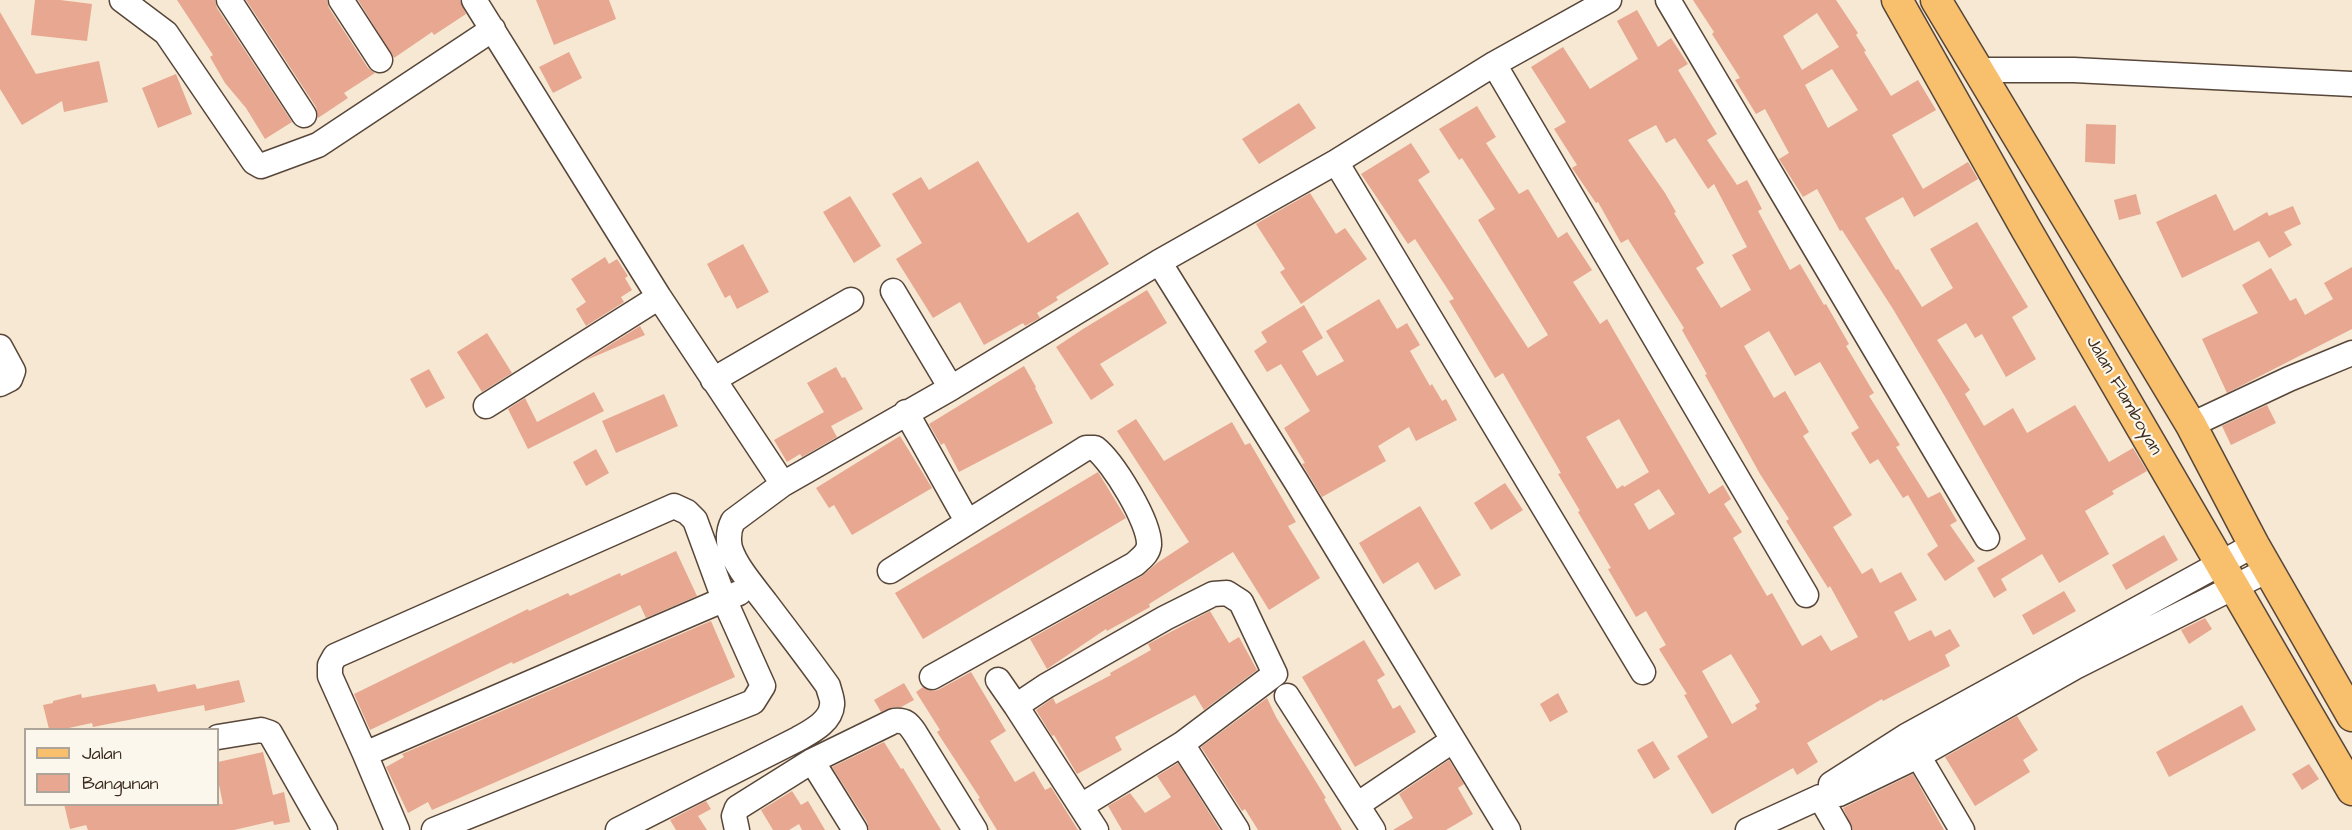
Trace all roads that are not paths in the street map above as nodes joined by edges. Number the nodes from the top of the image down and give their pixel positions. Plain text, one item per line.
1 (122, 0) edge
2 (229, 0) edge
3 (341, 0) edge
4 (474, 0) edge
5 (1609, 0) edge
6 (1668, 0) edge
7 (1897, 0) edge
8 (1942, 11) edge
9 (493, 29) junction
10 (1919, 39) junction
11 (380, 60) dead end
12 (1494, 64) junction
13 (1977, 70) junction
14 (2352, 84) edge
15 (304, 115) dead end
16 (1336, 162) junction
17 (1159, 262) junction
18 (893, 291) dead end
19 (659, 297) junction
20 (851, 300) dead end
21 (0, 347) edge
22 (2352, 353) edge
23 (713, 380) junction
24 (0, 384) edge
25 (951, 388) junction
26 (486, 406) dead end
27 (906, 412) junction
28 (2191, 425) junction
29 (783, 484) junction
30 (967, 521) junction
31 (1987, 538) dead end
32 (2261, 557) junction
33 (890, 571) dead end
34 (2226, 575) junction
35 (753, 586) junction
36 (1806, 595) dead end
37 (724, 599) junction
38 (1643, 672) dead end
39 (932, 677) dead end
40 (998, 680) dead end
41 (1287, 696) dead end
42 (1017, 706) junction
43 (2350, 710) edge
44 (219, 737) edge
45 (1452, 741) junction
46 (1182, 744) junction
47 (1912, 746) junction
48 (365, 754) junction
49 (812, 761) junction
50 (2352, 790) edge
51 (1820, 797) junction
52 (1358, 805) junction
53 (1081, 806) junction
54 (325, 830) edge
55 (397, 830) edge
56 (434, 830) edge
57 (618, 830) edge
58 (737, 830) edge
59 (855, 830) edge
60 (975, 830) edge
61 (1096, 830) edge
62 (1237, 830) edge
63 (1373, 830) edge
64 (1508, 830) edge
65 (1748, 830) edge
66 (1839, 830) edge
67 (1962, 830) edge

1 - 9 street
2 - 15 street
3 - 11 street
4 - 9 street
5 - 12 street
6 - 31 street
7 - 10 main road, Jalan Flamboyan
8 - 10 main road
8 - 13 main road
9 - 19 street
10 - 34 main road, Jalan Flamboyan
12 - 16 street
12 - 36 street
13 - 14 street
13 - 28 main road
16 - 17 street
16 - 38 street
17 - 25 street
17 - 45 street
18 - 25 street
19 - 23 street
19 - 26 street
20 - 23 street
21 - 24 street
22 - 28 street
23 - 29 street
25 - 27 street
27 - 29 street
27 - 30 street
28 - 32 main road
29 - 35 street
30 - 33 street
30 - 39 street
32 - 34 street
32 - 43 main road
34 - 47 street
34 - 50 main road, Jalan Flamboyan
35 - 37 street
35 - 57 street
37 - 48 street
37 - 48 street
37 - 56 street
40 - 42 street
41 - 52 street
42 - 46 street
42 - 53 street
44 - 54 street
45 - 52 street
45 - 64 street
46 - 53 street
46 - 62 street
47 - 51 street
47 - 67 street
48 - 55 street
49 - 58 street
49 - 59 street
49 - 60 street
51 - 65 street
51 - 66 street
52 - 63 street
53 - 61 street

